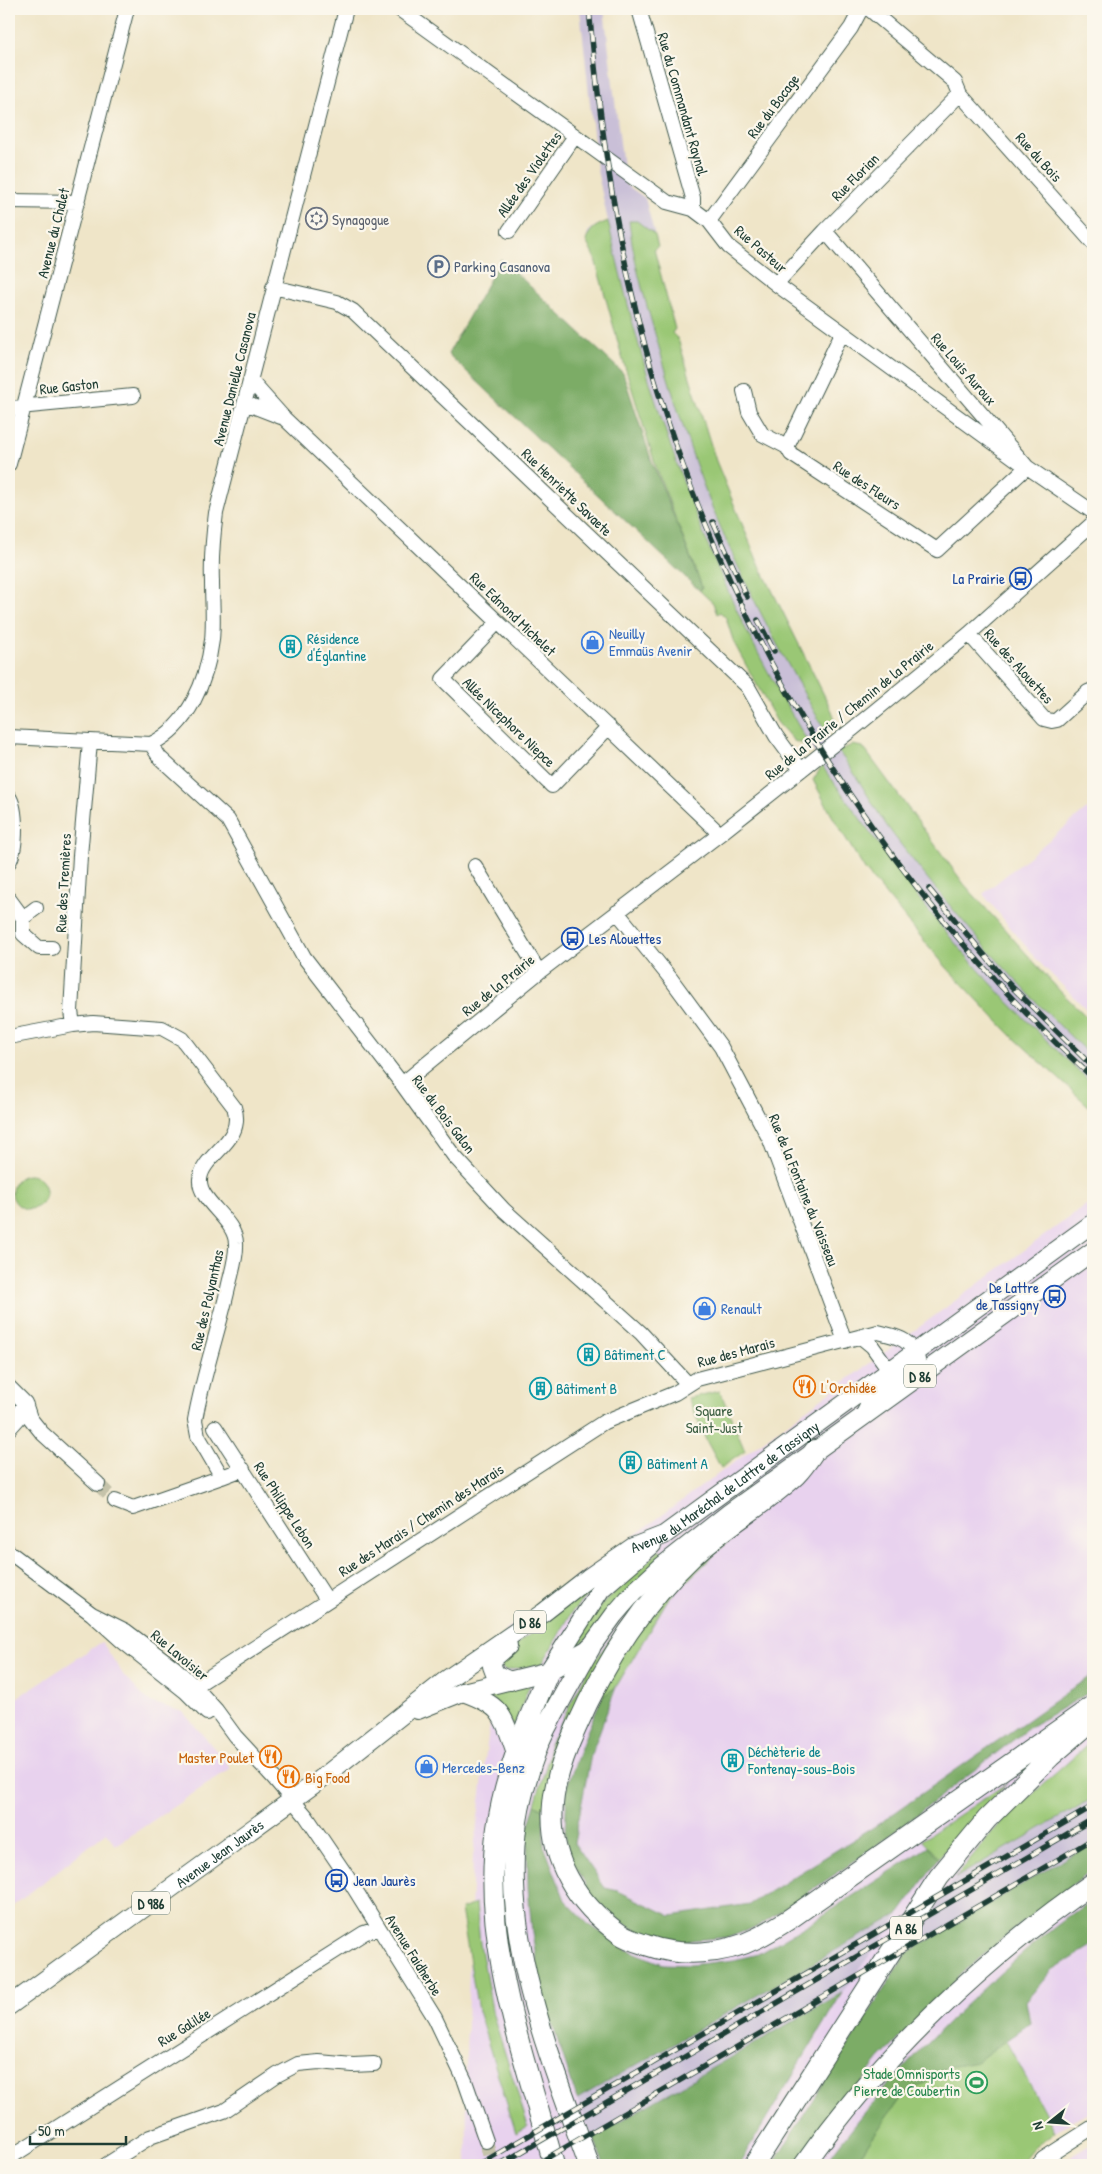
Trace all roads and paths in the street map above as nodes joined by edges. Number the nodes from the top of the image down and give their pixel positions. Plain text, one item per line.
1 (127, 9) edge
2 (346, 9) edge
3 (399, 9) edge
4 (639, 9) edge
5 (861, 9) edge
6 (869, 9) edge
7 (960, 94) junction
8 (575, 136) junction
9 (9, 201) edge
10 (78, 202) junction
11 (693, 209) junction
12 (709, 221) junction
13 (509, 231) dead end
14 (825, 231) junction
15 (1093, 243) edge
16 (776, 284) junction
17 (273, 287) junction
18 (842, 332) junction
19 (250, 380) junction
20 (744, 390) dead end
21 (133, 396) dead end
22 (244, 403) junction
23 (25, 406) junction
24 (9, 408) edge
25 (284, 418) junction
26 (787, 447) junction
27 (9, 464) edge
28 (1026, 467) junction
29 (1093, 512) edge
30 (1093, 523) edge
31 (498, 622) junction
32 (968, 634) junction
33 (1093, 690) edge
34 (609, 727) junction
35 (9, 737) edge
36 (90, 742) junction
37 (151, 744) junction
38 (801, 770) junction
39 (9, 796) edge
40 (720, 834) junction
41 (9, 862) edge
42 (474, 866) dead end
43 (9, 899) edge
44 (36, 908) dead end
45 (617, 912) junction
46 (23, 918) junction
47 (52, 948) dead end
48 (540, 972) junction
49 (73, 1025) junction
50 (9, 1037) edge
51 (402, 1084) junction
52 (1093, 1224) edge
53 (1093, 1251) edge
54 (861, 1337) junction
55 (844, 1341) junction
56 (916, 1353) junction
57 (890, 1371) junction
58 (688, 1384) junction
59 (9, 1387) edge
60 (19, 1410) edge
61 (861, 1419) junction
62 (215, 1427) dead end
63 (9, 1429) edge
64 (815, 1450) junction
65 (532, 1468) joint
66 (242, 1469) junction
67 (222, 1477) junction
68 (98, 1484) tunnel mouth
69 (115, 1501) tunnel mouth
70 (664, 1535) junction
71 (9, 1552) edge
72 (327, 1600) junction
73 (543, 1613) junction
74 (590, 1648) junction
75 (548, 1671) junction
76 (510, 1681) junction
77 (190, 1690) junction
78 (463, 1692) junction
79 (1093, 1706) edge
80 (402, 1717) junction
81 (1093, 1720) edge
82 (515, 1750) junction
83 (357, 1752) joint
84 (292, 1799) junction
85 (1093, 1883) edge
86 (378, 1928) junction
87 (9, 2006) edge
88 (374, 2064) dead end
89 (1093, 2127) edge
90 (486, 2141) tunnel mouth
91 (9, 2158) edge
92 (106, 2165) edge
93 (554, 2165) edge
94 (589, 2165) edge
95 (754, 2165) edge
96 (804, 2165) edge
97 (1038, 2165) edge

1 - 10 street, Avenue du Chalet
2 - 17 street, Avenue Danielle Casanova
3 - 8 street, Rue Pasteur
4 - 11 street, Rue du Commandant Raynal
5 - 12 street, Rue du Bocage
6 - 7 street, Rue du Bois
7 - 14 street, Rue Florian
7 - 15 street, Rue du Bois
8 - 11 street, Rue Pasteur
8 - 13 street, Allée des Violettes
9 - 10 street
10 - 23 street, Avenue du Chalet
11 - 12 street, Rue Pasteur
12 - 16 street, Rue Pasteur
14 - 16 street, Rue Florian
14 - 28 street, Rue Louis Auroux
16 - 18 street, Rue Pasteur
17 - 19 street, Avenue Danielle Casanova
17 - 38 street, Rue Henriette Savaete
18 - 26 street
18 - 28 street, Rue Pasteur
19 - 22 street, Avenue Danielle Casanova
19 - 25 street, Rue Edmond Michelet
20 - 26 street
21 - 23 street, Rue Gaston
22 - 25 street, Rue Edmond Michelet
22 - 37 street, Avenue Danielle Casanova
23 - 24 street, Rue Gaston
23 - 27 street, Avenue du Chalet
25 - 31 street, Rue Edmond Michelet
26 - 28 street, Rue des Fleurs
28 - 29 street, Rue Louis Auroux
30 - 32 street, Rue de la Prairie / Chemin de la Prairie
31 - 34 street, Rue Edmond Michelet
31 - 34 street, Allée Nicephore Niepce
32 - 33 street, Rue des Alouettes
32 - 38 street, Rue de la Prairie / Chemin de la Prairie
34 - 40 street, Rue Edmond Michelet
35 - 36 street
36 - 37 street
36 - 49 street, Rue des Tremières
37 - 51 street, Rue du Bois Galon
38 - 40 street, Rue de la Prairie / Chemin de la Prairie
39 - 41 street
40 - 45 street, Rue de la Prairie / Chemin de la Prairie
42 - 48 street
43 - 46 street
44 - 46 street
45 - 48 street, Rue de la Prairie
45 - 55 street, Rue de la Fontaine du Vaisseau
46 - 47 street
48 - 51 street, Rue de la Prairie
49 - 50 street, Rue des Polyanthas
49 - 67 street, Rue des Polyanthas
51 - 58 street, Rue du Bois Galon
52 - 56 main road, Avenue du Maréchal de Lattre de Tassigny / D 86
53 - 61 main road, Avenue du Maréchal de Lattre de Tassigny / D 86
54 - 55 street, Rue des Marais
54 - 56 street, Rue des Marais
54 - 57 street
55 - 58 street, Rue des Marais
56 - 57 main road, Avenue du Maréchal de Lattre de Tassigny / D 86
56 - 61 street
57 - 70 main road, Avenue du Maréchal de Lattre de Tassigny / D 86
58 - 65 street, Rue des Marais
59 - 60 street
60 - 63 street
60 - 68 street
61 - 64 main road, Avenue du Maréchal de Lattre de Tassigny / D 86
62 - 66 street, Rue Philippe Lebon
64 - 74 main road, D 86
64 - 79 highway
65 - 72 street, Rue des Marais / Chemin des Marais
66 - 67 street
66 - 72 street, Rue Philippe Lebon
67 - 69 street
70 - 73 main road, Avenue du Maréchal de Lattre de Tassigny / D 86
70 - 75 main road
71 - 77 street, Rue Lavoisier
72 - 77 street, Rue des Marais / Chemin des Marais
73 - 76 main road
73 - 80 main road, Avenue du Maréchal de Lattre de Tassigny / D 86
74 - 75 main road, D 86
74 - 94 highway
75 - 76 main road, D 86
75 - 82 highway
76 - 78 main road, D 86
77 - 84 street, Rue Lavoisier
78 - 80 main road, D 86
78 - 82 main road
80 - 83 main road, Avenue du Maréchal de Lattre de Tassigny / D 86
81 - 95 highway, A 86
82 - 93 highway
83 - 84 main road, Avenue Jean Jaurès / D 86
84 - 86 street, Avenue Faidherbe
84 - 87 main road, Avenue Jean Jaurès / D 986
85 - 96 highway
86 - 90 street, Avenue Faidherbe
86 - 91 street, Rue Galilée
88 - 92 street
89 - 97 street

